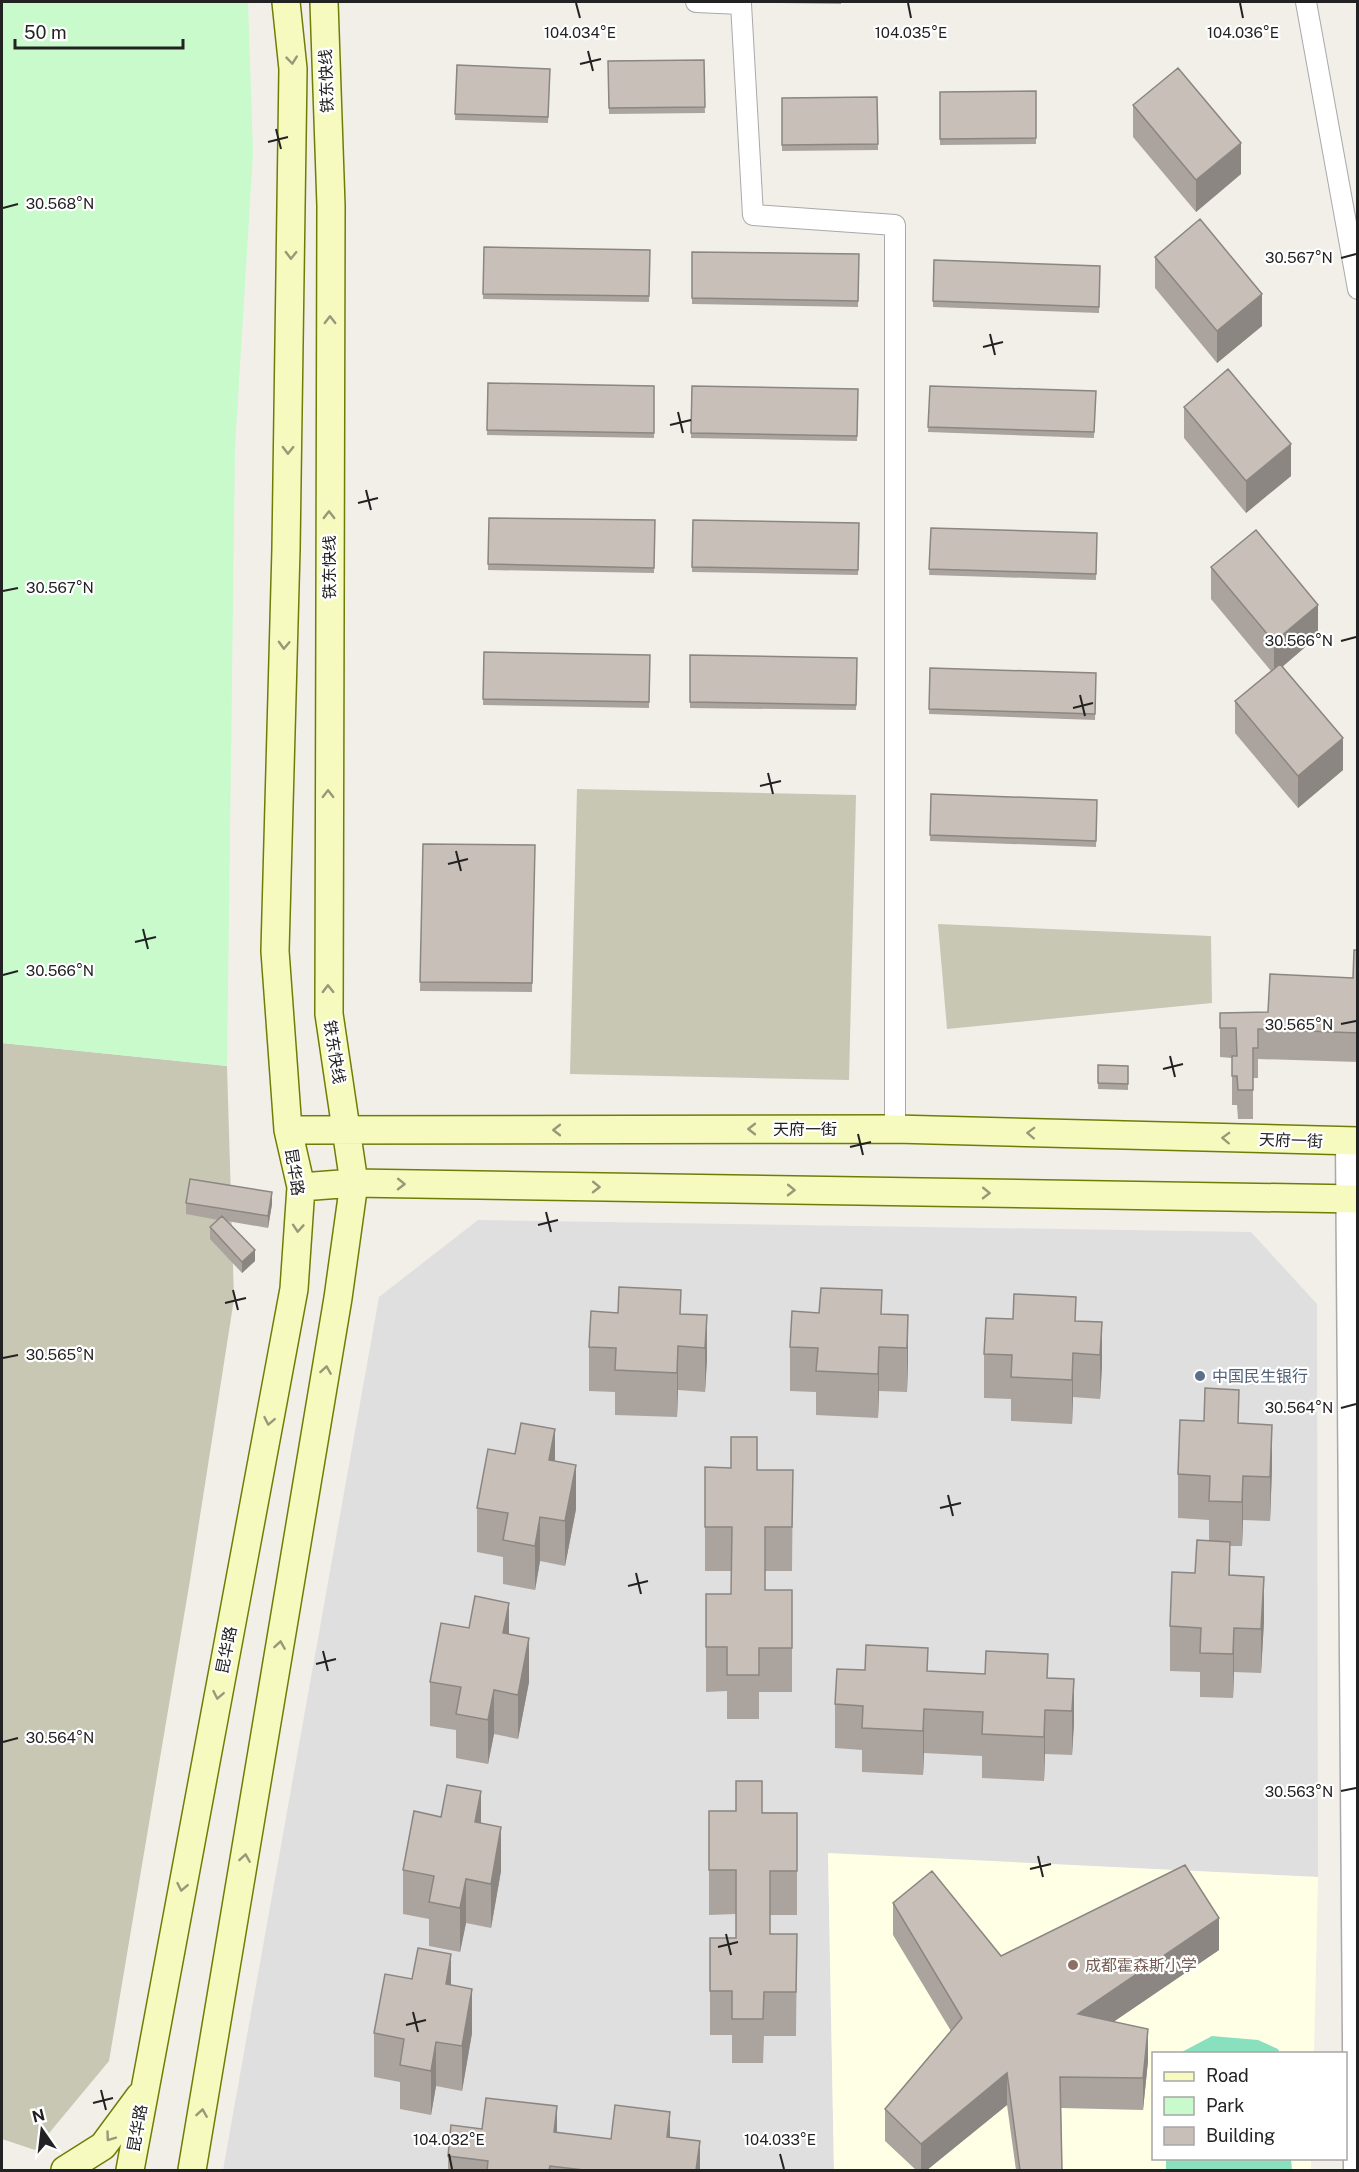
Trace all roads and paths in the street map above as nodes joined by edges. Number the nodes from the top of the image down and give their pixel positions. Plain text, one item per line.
1 (286, 2) edge
2 (324, 2) edge
3 (696, 2) edge
4 (1306, 2) edge
5 (1358, 290) edge
6 (895, 1129) junction
7 (288, 1130) junction
8 (347, 1130) junction
9 (1353, 1141) edge
10 (354, 1183) junction
11 (301, 1187) junction
12 (1352, 1199) edge
13 (144, 2090) junction
14 (65, 2170) edge
15 (130, 2170) edge
16 (192, 2170) edge
17 (1356, 2170) edge

1 -> 7 main road, 铁东快线
8 -> 2 main road, 铁东快线
3 - 6 street
4 - 5 street
6 -> 8 main road, 天府一街
9 -> 6 main road, 天府一街
7 - 8 main road, 天府一街
7 - 11 main road, 昆华路
8 - 10 main road
9 - 12 street
10 - 11 main road
10 -> 12 main road
16 -> 10 main road
11 -> 13 main road, 昆华路
12 - 17 street
13 -> 14 main road
13 - 15 main road, 昆华路

